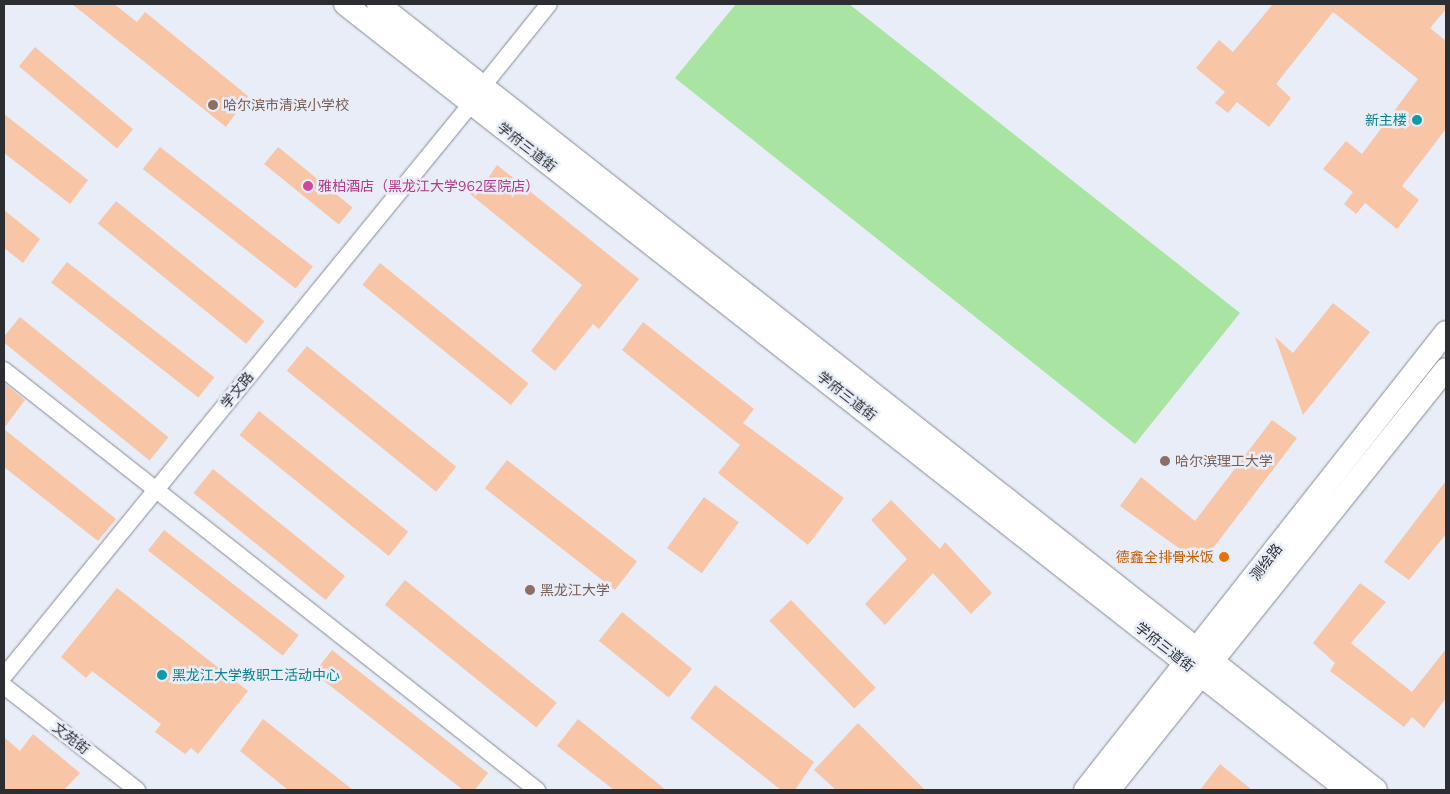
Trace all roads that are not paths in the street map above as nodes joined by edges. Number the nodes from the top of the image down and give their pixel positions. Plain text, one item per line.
1 (345, 4) edge
2 (378, 4) edge
3 (549, 4) edge
4 (477, 95) junction
5 (1446, 332) edge
6 (1446, 369) edge
7 (4, 370) edge
8 (155, 490) junction
9 (1199, 662) junction
10 (4, 676) edge
11 (4, 686) edge
12 (137, 790) edge
13 (537, 790) edge
14 (1085, 790) edge
15 (1110, 790) edge
16 (1348, 790) edge
17 (1376, 790) edge

1 - 4 main road, 学府三道街
2 - 4 main road, 学府三道街
3 - 4 street, 学文路
4 - 8 street, 学文路
4 - 9 main road, 学府三道街
5 - 9 main road, 测绘路
6 - 9 main road, 测绘路
7 - 8 street
8 - 10 street, 学文路
8 - 13 street
9 - 14 main road, 测绘路
9 - 15 main road, 测绘路
9 - 16 main road, 学府三道街
9 - 17 main road, 学府三道街
11 - 12 street, 文苑街

